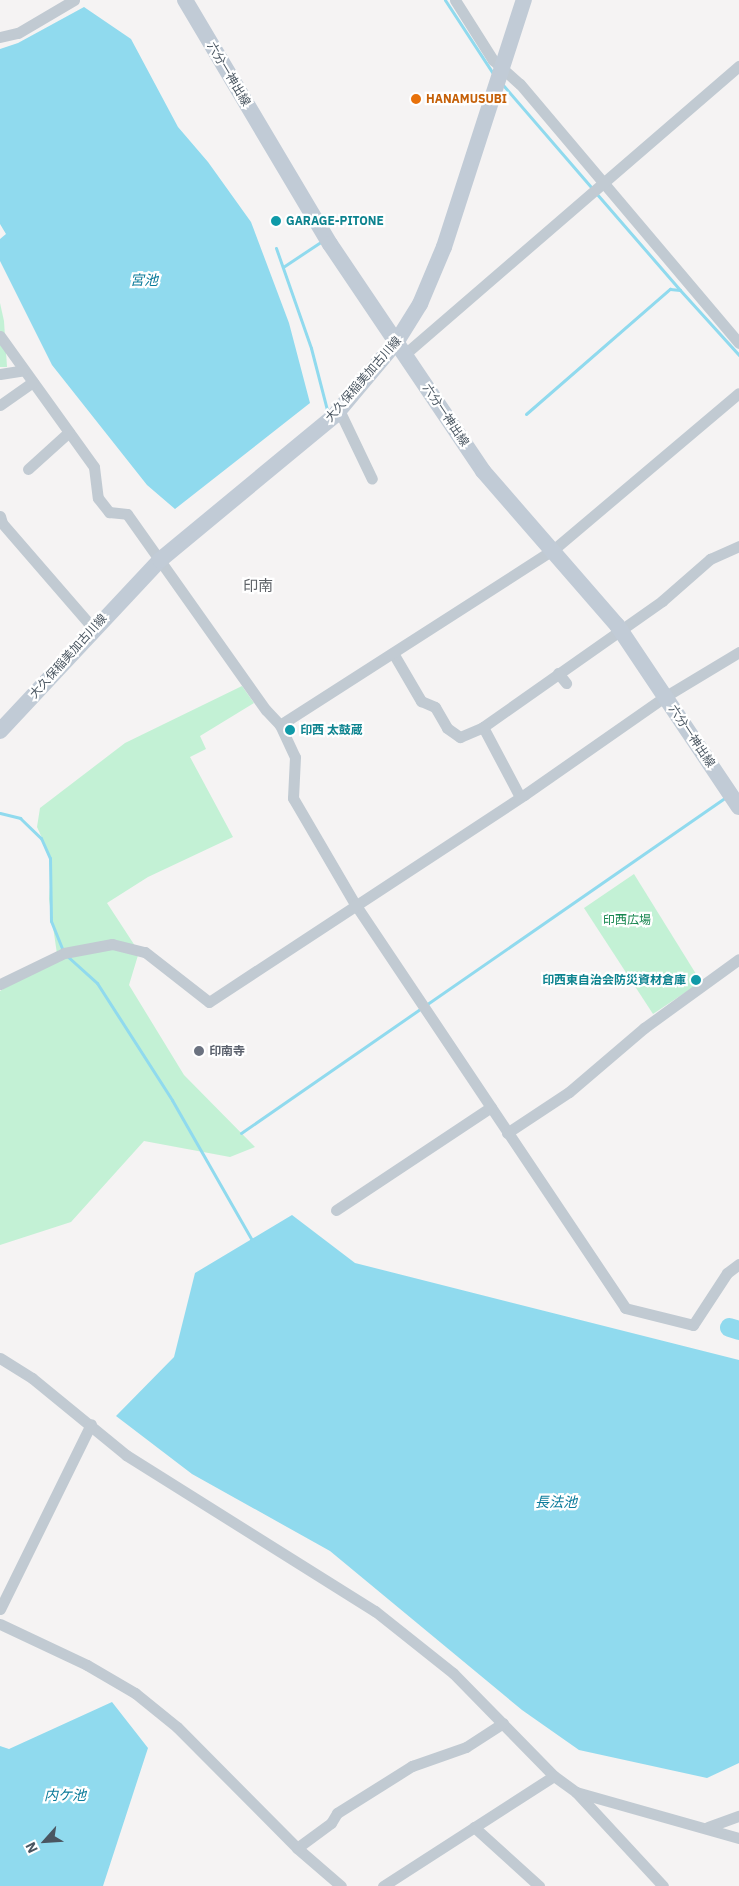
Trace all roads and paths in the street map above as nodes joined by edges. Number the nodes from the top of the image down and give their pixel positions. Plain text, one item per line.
1 (74, 0) edge
2 (185, 0) edge
3 (455, 0) edge
4 (524, 0) edge
5 (0, 37) edge
6 (739, 66) edge
7 (501, 69) junction
8 (604, 183) junction
9 (0, 336) edge
10 (739, 343) edge
11 (401, 348) junction
12 (24, 370) junction
13 (0, 374) edge
14 (33, 382) junction
15 (739, 393) edge
16 (0, 404) edge
17 (339, 410) junction
18 (69, 432) junction
19 (28, 469) dead end
20 (372, 479) dead end
21 (0, 516) edge
22 (739, 546) edge
23 (553, 550) junction
24 (160, 560) junction
25 (93, 628) junction
26 (619, 629) junction
27 (739, 652) edge
28 (393, 653) junction
29 (558, 673) junction
30 (566, 683) dead end
31 (666, 696) junction
32 (280, 725) junction
33 (483, 727) junction
34 (0, 731) edge
35 (520, 797) junction
36 (739, 807) edge
37 (355, 904) junction
38 (739, 959) edge
39 (0, 984) edge
40 (491, 1107) junction
41 (507, 1133) junction
42 (336, 1210) dead end
43 (739, 1264) edge
44 (0, 1358) edge
45 (90, 1424) junction
46 (0, 1609) edge
47 (0, 1624) edge
48 (503, 1723) junction
49 (554, 1776) junction
50 (576, 1792) junction
51 (739, 1816) edge
52 (474, 1827) junction
53 (708, 1827) junction
54 (739, 1838) edge
55 (296, 1848) junction
56 (341, 1886) edge
57 (382, 1886) edge
58 (538, 1886) edge
59 (663, 1886) edge

1 - 5 street
2 - 11 main road, 六分一神出線
3 - 7 street
4 - 7 main road, 大久保稲美加古川線
6 - 8 street
7 - 8 street
7 - 11 main road, 大久保稲美加古川線
8 - 10 street
8 - 11 street
9 - 12 street
11 - 17 main road, 大久保稲美加古川線
11 - 23 main road, 六分一神出線
12 - 13 street
12 - 14 street
14 - 16 street
14 - 18 street
15 - 23 street
17 - 20 street
17 - 24 main road, 大久保稲美加古川線
18 - 19 street
18 - 24 street
21 - 25 street
22 - 26 street
23 - 26 main road, 六分一神出線
23 - 28 street
24 - 25 main road, 大久保稲美加古川線
24 - 32 street
25 - 34 main road, 大久保稲美加古川線
26 - 29 street
26 - 31 main road, 六分一神出線
27 - 31 street
28 - 32 street
28 - 33 street
29 - 30 street
29 - 33 street
31 - 35 street
31 - 36 main road, 六分一神出線
32 - 37 street
33 - 35 street
35 - 37 street
37 - 39 street
37 - 40 street
38 - 41 street
40 - 41 street
40 - 42 street
41 - 43 street
44 - 45 street
45 - 46 street
45 - 48 street
47 - 55 street
48 - 49 street
48 - 55 street
49 - 50 street
49 - 52 street
50 - 53 street
50 - 59 street
51 - 53 street
52 - 57 street
52 - 58 street
53 - 54 street
55 - 56 street

